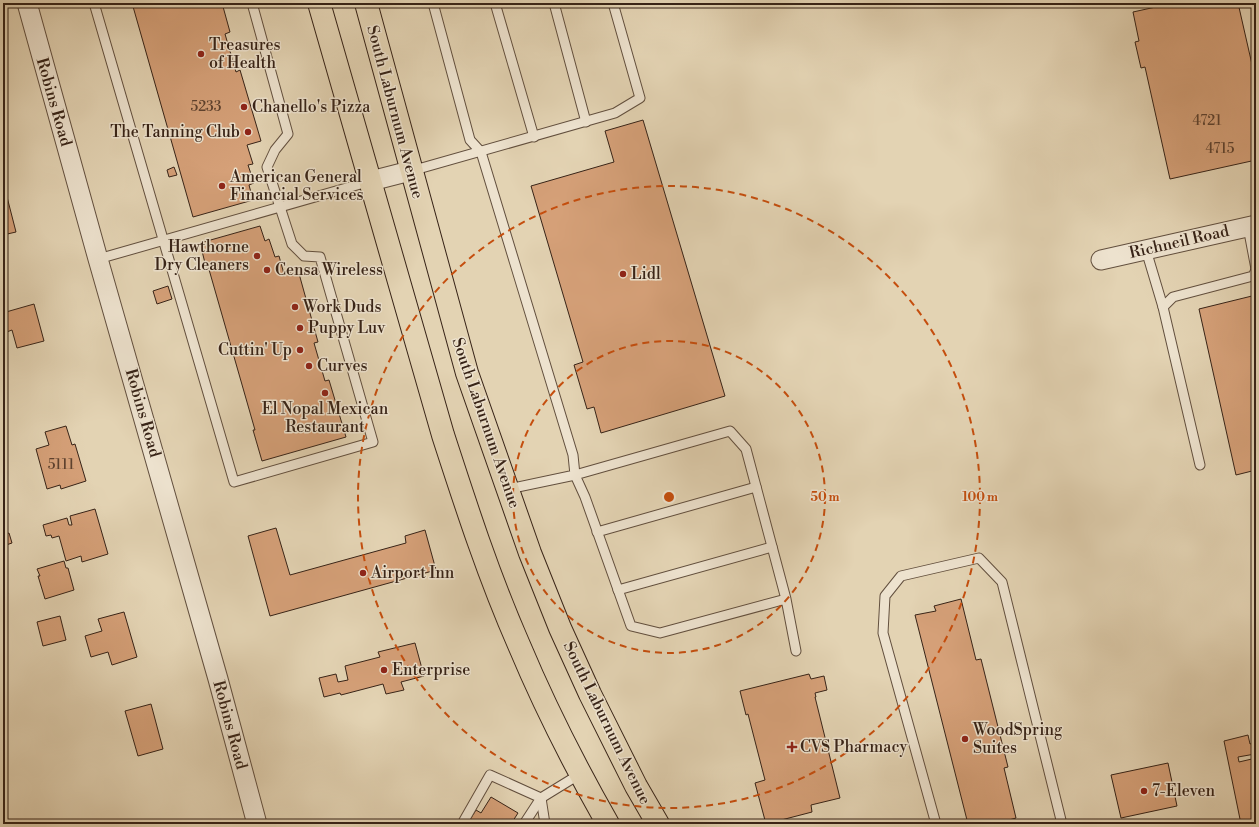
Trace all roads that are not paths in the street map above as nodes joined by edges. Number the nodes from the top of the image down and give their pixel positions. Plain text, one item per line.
1 (27, 3) edge
2 (94, 3) edge
3 (252, 3) edge
4 (319, 3) edge
5 (366, 3) edge
6 (433, 3) edge
7 (495, 3) edge
8 (554, 3) edge
9 (613, 3) edge
10 (586, 122) junction
11 (534, 137) junction
12 (481, 152) junction
13 (410, 171) junction
14 (371, 181) junction
15 (280, 207) junction
16 (1252, 226) edge
17 (163, 240) junction
18 (1146, 250) junction
19 (98, 259) junction
20 (1101, 260) dead end
21 (1256, 269) edge
22 (1163, 307) junction
23 (1200, 465) dead end
24 (575, 475) junction
25 (756, 487) junction
26 (508, 489) junction
27 (597, 532) junction
28 (772, 547) junction
29 (618, 590) junction
30 (786, 599) junction
31 (796, 651) dead end
32 (580, 774) junction
33 (541, 798) junction
34 (257, 824) edge
35 (462, 824) edge
36 (524, 824) edge
37 (545, 824) edge
38 (608, 824) edge
39 (658, 824) edge
40 (936, 824) edge
41 (1062, 824) edge

1 - 19 street, Robins Road
2 - 17 lane
3 - 15 lane
4 - 14 main road
5 - 13 main road, South Laburnum Avenue
6 - 12 lane
7 - 11 lane
8 - 10 lane
9 - 10 lane
10 - 11 lane
11 - 12 lane
12 - 13 lane
12 - 24 lane
13 - 14 street
13 - 26 main road, South Laburnum Avenue
14 - 15 lane
14 - 32 main road
15 - 17 lane
15 - 17 lane
16 - 18 street, Richneil Road
16 - 21 lane
17 - 19 lane
18 - 20 street, Richneil Road
18 - 22 lane
19 - 34 street, Robins Road
21 - 22 lane
22 - 23 lane
24 - 25 lane
24 - 26 lane
24 - 27 lane
25 - 27 lane
25 - 28 lane
26 - 39 main road, South Laburnum Avenue
27 - 29 lane
28 - 29 lane
28 - 30 lane
29 - 30 lane
30 - 31 lane
32 - 33 lane
32 - 38 main road
33 - 35 lane
33 - 36 lane
33 - 37 lane
40 - 41 lane

